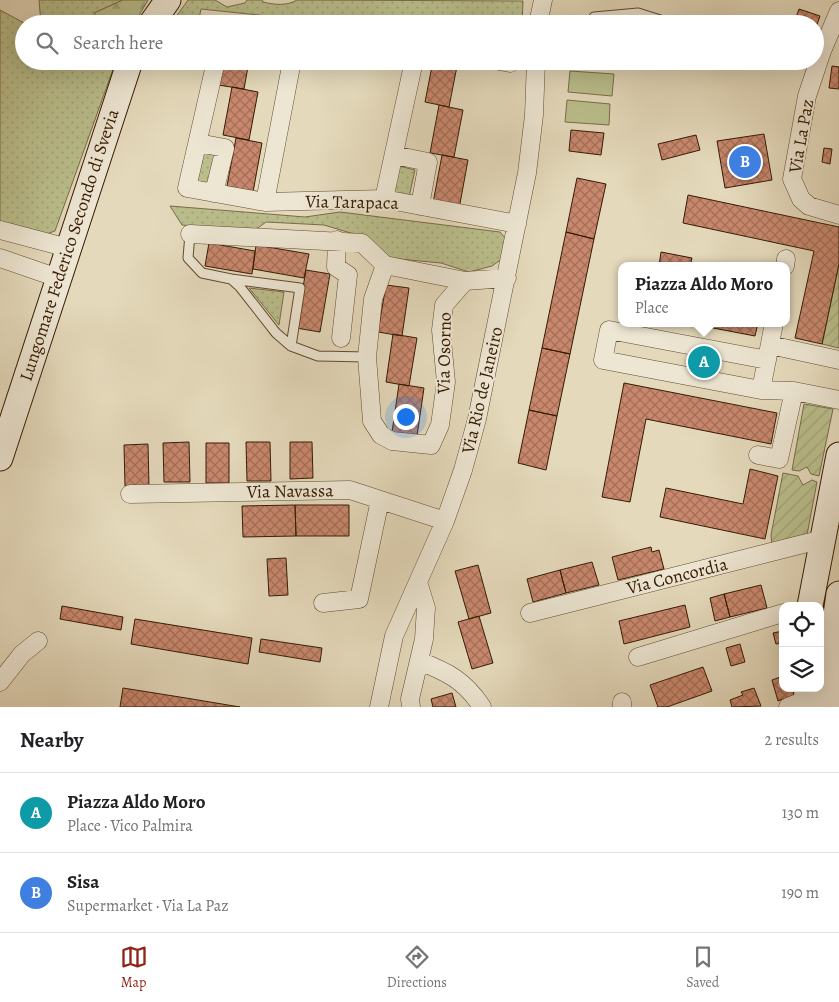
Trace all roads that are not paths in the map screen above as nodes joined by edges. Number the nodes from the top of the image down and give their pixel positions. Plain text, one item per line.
1 (168, 0) edge
2 (534, 0) edge
3 (543, 0) edge
4 (839, 11) edge
5 (157, 15) edge
6 (537, 15) edge
7 (539, 15) edge
8 (612, 15) edge
9 (647, 15) edge
10 (835, 28) edge
11 (824, 44) edge
12 (127, 70) edge
13 (214, 70) edge
14 (290, 70) edge
15 (412, 70) edge
16 (536, 70) edge
17 (814, 70) edge
18 (198, 143) junction
19 (394, 155) junction
20 (214, 193) junction
21 (384, 199) junction
22 (265, 202) junction
23 (420, 206) junction
24 (839, 215) edge
25 (517, 224) junction
26 (0, 230) edge
27 (190, 234) joint
28 (337, 240) junction
29 (68, 248) junction
30 (0, 258) edge
31 (385, 265) junction
32 (58, 278) junction
33 (507, 278) junction
34 (231, 279) junction
35 (465, 281) junction
36 (341, 338) dead end
37 (771, 341) edge
38 (291, 346) junction
39 (367, 357) junction
40 (839, 360) edge
41 (761, 390) junction
42 (794, 391) junction
43 (839, 400) edge
44 (758, 455) dead end
45 (839, 455) edge
46 (0, 458) edge
47 (130, 494) dead end
48 (380, 500) junction
49 (445, 521) junction
50 (823, 539) junction
51 (418, 582) junction
52 (839, 594) edge
53 (323, 602) dead end
54 (811, 602) edge
55 (530, 613) dead end
56 (779, 614) edge
57 (38, 641) dead end
58 (638, 657) dead end
59 (419, 661) junction
60 (830, 665) edge
61 (0, 682) edge
62 (807, 702) edge
63 (379, 707) edge
64 (411, 707) edge
65 (482, 707) edge

1 - 5 street
2 - 6 street
3 - 7 street
4 - 10 street, Via La Paz
8 - 9 lane
10 - 11 street, Via La Paz
12 - 29 street, Lungomare Federico Secondo di Svevia
13 - 18 street
14 - 22 street
15 - 19 street
16 - 25 street, Via Rio de Janeiro
17 - 24 street, Via La Paz
18 - 20 street
18 - 20 street, Via Tarapaca
19 - 21 street
19 - 23 street
20 - 22 street, Via Tarapaca
21 - 22 street, Via Tarapaca
21 - 23 street, Via Tarapaca
23 - 25 street, Via Tarapaca
25 - 33 street, Via Rio de Janeiro
26 - 29 street
27 - 28 street
27 - 34 lane
28 - 31 street
28 - 36 street
29 - 32 street, Lungomare Federico Secondo di Svevia
30 - 32 street
31 - 35 street
31 - 39 street, Via Osorno
32 - 46 street, Lungomare Federico Secondo di Svevia
33 - 35 street
33 - 49 street, Via Rio de Janeiro
34 - 38 lane
34 - 38 lane
35 - 39 street, Via Osorno
37 - 40 street
37 - 41 street
37 - 41 street
38 - 39 lane
41 - 42 street
42 - 43 street
42 - 44 street
45 - 50 street
47 - 48 street, Via Navassa
48 - 49 street, Via Navassa
48 - 53 street
49 - 51 street, Via Rio de Janeiro
50 - 54 street
50 - 55 street, Via Concordia
51 - 59 street
51 - 63 street, Via Rio de Janeiro
52 - 60 street
56 - 58 street
57 - 61 street
59 - 64 street
59 - 65 street
60 - 62 street

